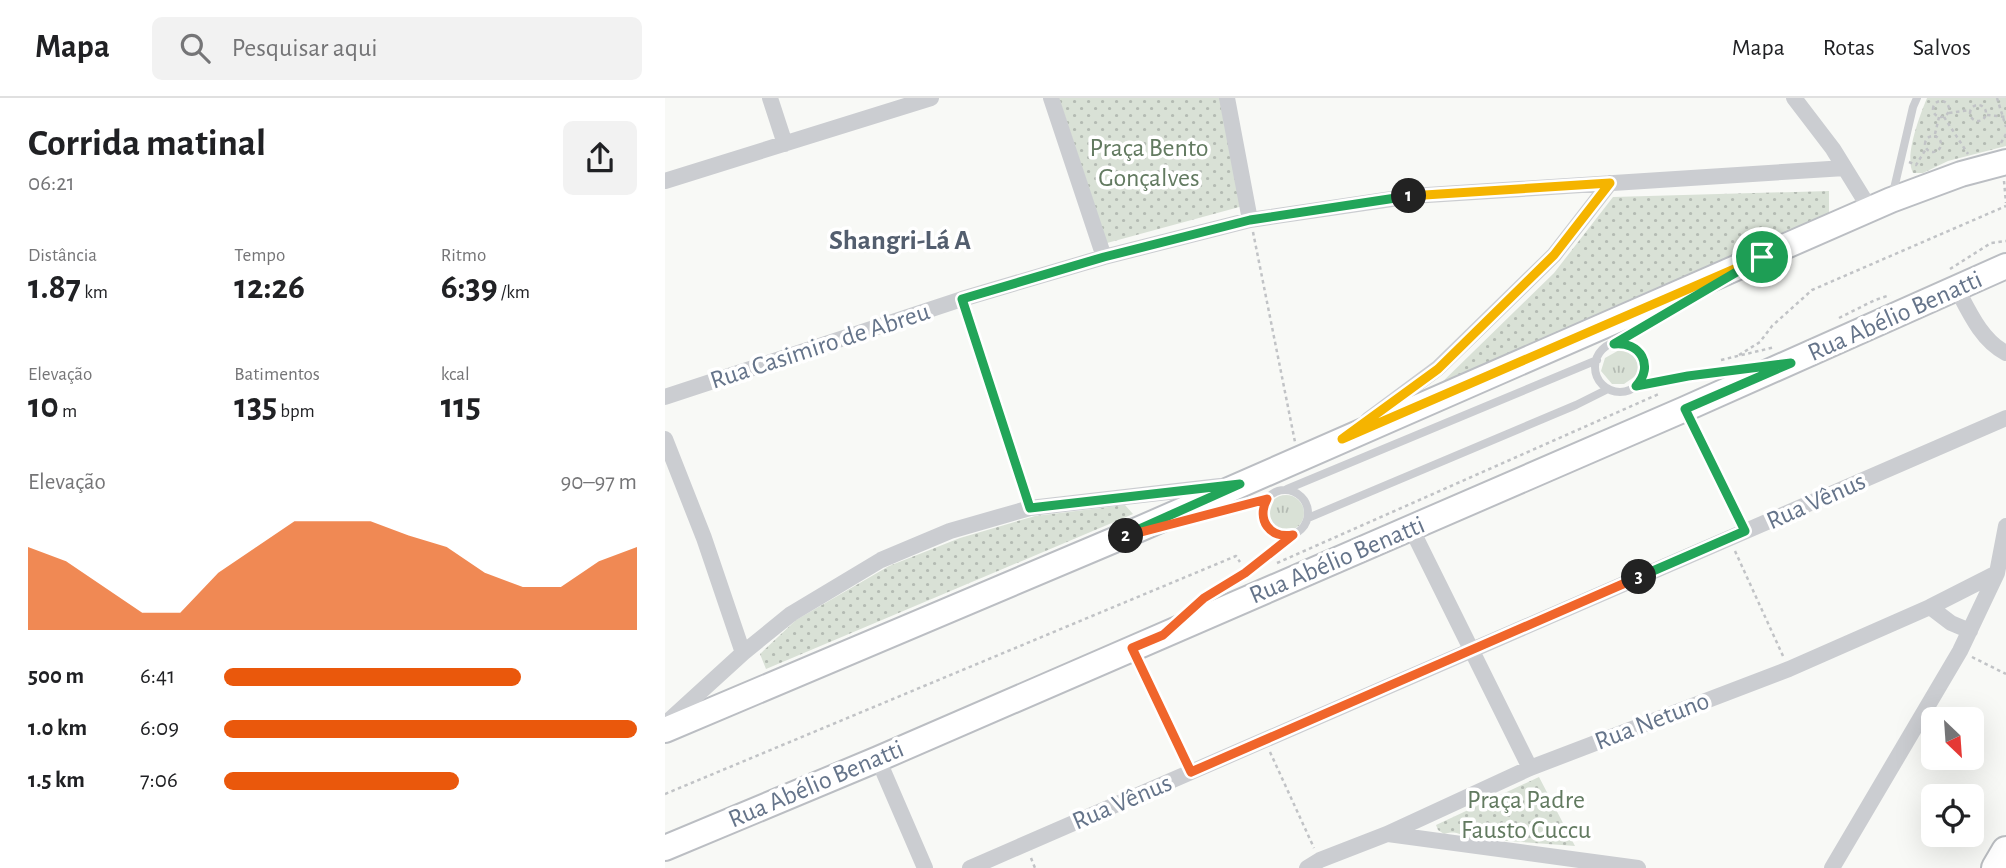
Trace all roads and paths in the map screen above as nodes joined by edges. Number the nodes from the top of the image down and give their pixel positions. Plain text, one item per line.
1 (770, 98) edge
2 (932, 98) edge
3 (1051, 98) edge
4 (1227, 98) edge
5 (1794, 98) edge
6 (1917, 98) edge
7 (1997, 98) edge
8 (1946, 100) edge
9 (1970, 110) junction
10 (1948, 113) junction
11 (1987, 115) junction
12 (1939, 117) junction
13 (1944, 117) junction
14 (2004, 117) edge
15 (2006, 127) edge
16 (1935, 135) junction
17 (785, 144) junction
18 (1926, 149) junction
19 (1900, 159) junction
20 (2006, 162) edge
21 (1845, 167) junction
22 (1976, 169) junction
23 (665, 181) edge
24 (1610, 183) junction
25 (1881, 205) junction
26 (2006, 206) edge
27 (1250, 220) junction
28 (2006, 241) edge
29 (1104, 257) junction
30 (1762, 257) junction
31 (2006, 266) edge
32 (1949, 281) junction
33 (1897, 293) dead end
34 (962, 299) junction
35 (1838, 319) dead end
36 (1614, 344) junction
37 (2006, 353) edge
38 (1786, 354) junction
39 (1733, 357) junction
40 (1597, 360) junction
41 (1721, 360) dead end
42 (1636, 386) junction
43 (1608, 389) junction
44 (1662, 393) dead end
45 (665, 397) edge
46 (1685, 409) junction
47 (2006, 418) edge
48 (665, 439) edge
49 (1342, 439) junction
50 (1298, 459) junction
51 (1240, 484) junction
52 (1287, 489) junction
53 (1267, 499) junction
54 (1030, 508) junction
55 (1308, 518) junction
56 (2006, 526) edge
57 (1411, 528) junction
58 (1745, 531) junction
59 (1293, 535) junction
60 (1119, 538) junction
61 (1729, 538) junction
62 (1245, 573) junction
63 (1997, 573) junction
64 (1930, 607) junction
65 (1970, 631) junction
66 (1163, 635) junction
67 (1132, 648) junction
68 (1471, 650) junction
69 (1960, 651) junction
70 (743, 653) junction
71 (1789, 669) junction
72 (2006, 674) edge
73 (665, 724) edge
74 (665, 730) edge
75 (1265, 740) junction
76 (878, 759) junction
77 (1530, 768) junction
78 (1191, 772) junction
79 (665, 794) edge
80 (1387, 834) junction
81 (665, 848) edge
82 (2006, 851) edge
83 (1313, 864) edge
84 (925, 868) edge
85 (970, 868) edge
86 (1638, 868) edge
87 (1832, 868) edge
88 (1996, 868) edge

1 - 17 street
2 - 17 street
3 - 29 street
4 - 27 street
5 - 21 street
6 - 19 lane
7 - 14 path
8 - 10 path
8 - 12 path
9 - 10 path
9 - 11 path
9 - 11 path
10 - 13 path
11 - 14 path
12 - 13 path
12 - 16 path
13 - 22 path
14 - 15 path
16 - 18 path
16 - 18 path
17 - 23 street
18 - 19 path
19 - 25 lane
20 - 22 main road
21 - 24 street, Rua Casimiro de Abreu
21 - 25 street
22 - 25 main road
24 - 27 street, Rua Casimiro de Abreu
24 - 49 street
25 - 30 main road
26 - 39 path
27 - 29 street, Rua Casimiro de Abreu
27 - 50 path
28 - 32 path
29 - 34 street, Rua Casimiro de Abreu
30 - 36 lane
30 - 49 main road
31 - 32 main road, Rua Abélio Benatti
32 - 37 street
32 - 38 main road, Rua Abélio Benatti
33 - 35 path
34 - 45 street, Rua Casimiro de Abreu
34 - 54 path
36 - 40 lane
36 - 42 lane
38 - 39 path
38 - 42 lane
38 - 46 main road, Rua Abélio Benatti
39 - 41 path
40 - 43 lane
40 - 52 lane
42 - 43 lane
43 - 55 lane
44 - 62 path
46 - 57 main road, Rua Abélio Benatti
46 - 58 path
47 - 58 street, Rua Vênus
48 - 70 street
49 - 50 main road
50 - 51 main road
51 - 54 street
51 - 60 main road
52 - 53 lane
52 - 55 lane
53 - 59 lane
53 - 60 lane
54 - 70 street
55 - 59 lane
56 - 63 street
57 - 66 main road, Rua Abélio Benatti
57 - 68 street
58 - 61 street, Rua Vênus
59 - 62 lane
60 - 74 main road
61 - 68 street, Rua Vênus
61 - 71 path
62 - 66 lane
62 - 79 path
63 - 64 street, Rua Netuno
63 - 65 street
64 - 65 street
64 - 71 street, Rua Netuno
65 - 69 street
66 - 67 main road, Rua Abélio Benatti
67 - 76 main road, Rua Abélio Benatti
67 - 78 path
68 - 75 street, Rua Vênus
68 - 77 street
69 - 72 path
69 - 87 street
70 - 73 street
71 - 77 street, Rua Netuno
75 - 78 street, Rua Vênus
75 - 83 path
76 - 81 main road, Rua Abélio Benatti
76 - 84 street
77 - 80 street, Rua Netuno
78 - 85 street, Rua Vênus
80 - 83 street, Rua Netuno
80 - 86 street
82 - 88 highway

